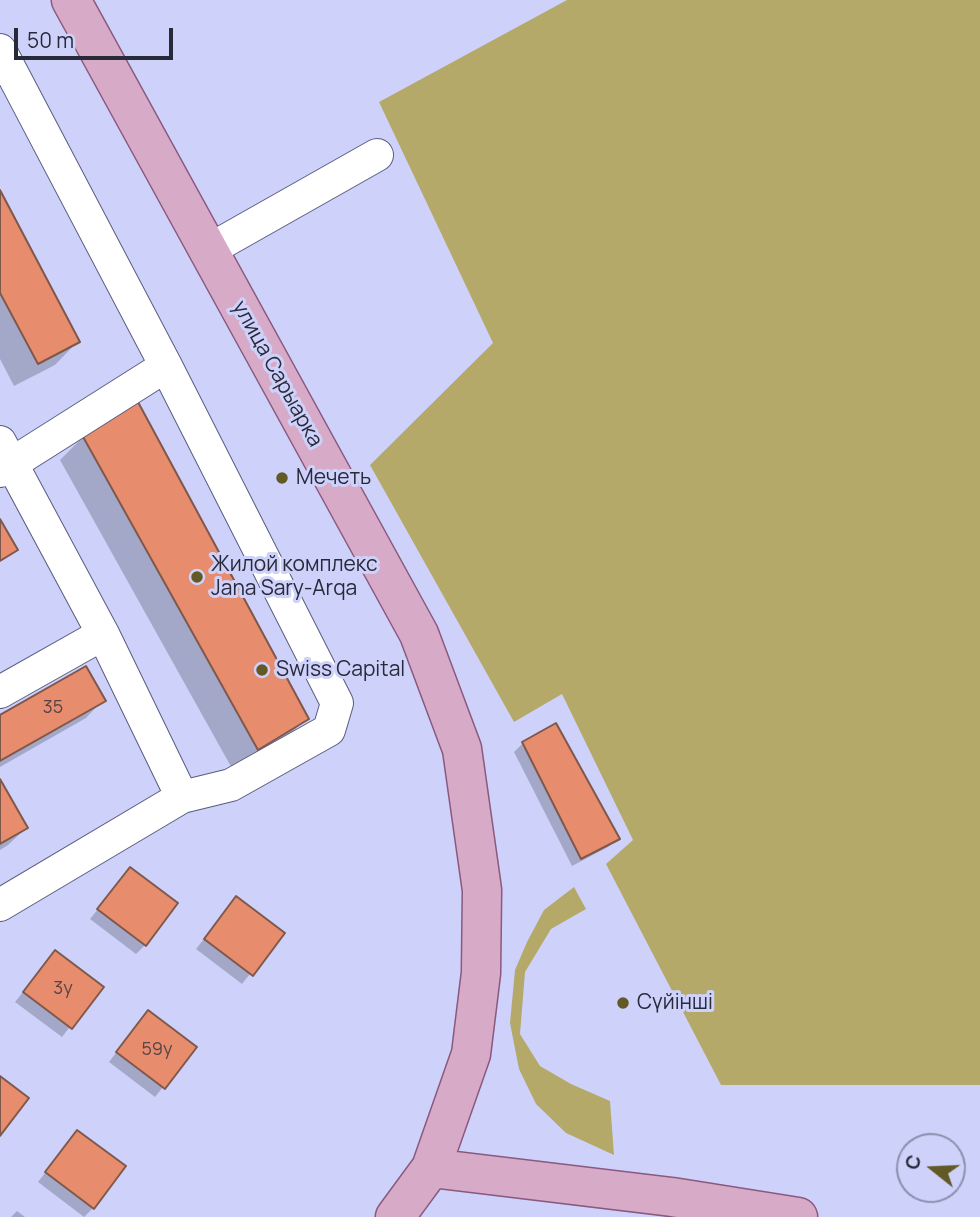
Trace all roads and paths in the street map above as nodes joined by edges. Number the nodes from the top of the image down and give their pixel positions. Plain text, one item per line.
1 (71, 0) edge
2 (0, 50) edge
3 (377, 155) dead end
4 (209, 250) junction
5 (166, 366) junction
6 (4, 459) edge
7 (103, 634) junction
8 (0, 692) edge
9 (182, 797) junction
10 (0, 905) edge
11 (431, 1168) junction
12 (395, 1217) edge
13 (798, 1217) edge

1 - 4 main road, улица Сарыарка
2 - 5 street
3 - 4 street
4 - 11 main road, улица Сарыарка
5 - 6 street
5 - 9 street
6 - 7 street
7 - 8 street
7 - 9 street
9 - 10 street
11 - 12 main road, улица Сарыарка
11 - 13 main road

